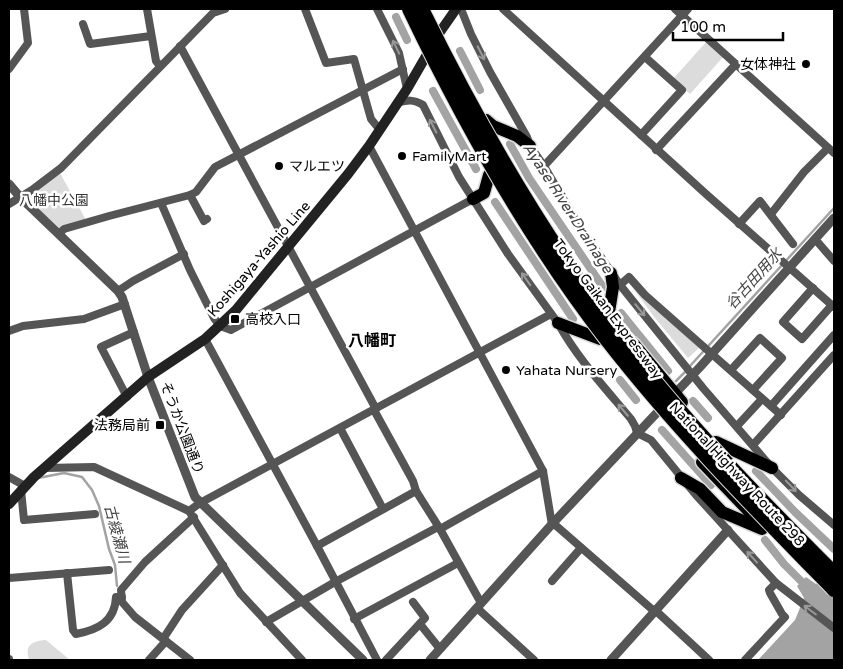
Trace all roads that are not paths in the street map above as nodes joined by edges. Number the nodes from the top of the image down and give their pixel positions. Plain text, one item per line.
1 (24, 9) edge
2 (148, 9) edge
3 (225, 9) edge
4 (305, 9) edge
5 (377, 9) edge
6 (403, 9) edge
7 (409, 9) edge
8 (422, 9) edge
9 (429, 9) edge
10 (456, 9) edge
11 (461, 9) edge
12 (503, 9) edge
13 (675, 9) edge
14 (688, 9) edge
15 (682, 15) junction
16 (83, 24) dead end
17 (440, 32) junction
18 (151, 36) junction
19 (180, 46) junction
20 (426, 57) junction
21 (645, 57) junction
22 (736, 64) junction
23 (160, 66) junction
24 (403, 68) junction
25 (9, 69) edge
26 (407, 89) junction
27 (362, 90) junction
28 (604, 102) junction
29 (397, 103) junction
30 (486, 120) junction
31 (380, 130) junction
32 (641, 135) junction
33 (369, 146) junction
34 (530, 146) junction
35 (656, 150) junction
36 (831, 150) edge
37 (238, 153) junction
38 (544, 166) junction
39 (490, 175) junction
40 (9, 184) edge
41 (190, 195) junction
42 (20, 198) junction
43 (473, 200) junction
44 (161, 203) junction
45 (9, 204) edge
46 (771, 214) junction
47 (834, 218) edge
48 (207, 219) dead end
49 (739, 224) junction
50 (415, 231) junction
51 (59, 234) junction
52 (815, 239) junction
53 (793, 244) dead end
54 (289, 246) junction
55 (184, 254) junction
56 (834, 261) edge
57 (789, 267) junction
58 (611, 273) junction
59 (620, 285) junction
60 (311, 288) junction
61 (813, 288) junction
62 (118, 291) junction
63 (125, 304) junction
64 (833, 306) edge
65 (609, 312) junction
66 (555, 319) junction
67 (220, 326) junction
68 (9, 332) edge
69 (134, 332) junction
70 (834, 335) edge
71 (205, 339) junction
72 (600, 339) junction
73 (480, 352) junction
74 (712, 354) junction
75 (834, 355) edge
76 (731, 370) junction
77 (692, 374) junction
78 (148, 377) junction
79 (753, 390) junction
80 (674, 393) junction
81 (127, 397) junction
82 (762, 399) junction
83 (771, 406) junction
84 (375, 409) junction
85 (657, 411) junction
86 (781, 415) junction
87 (737, 426) junction
88 (340, 428) junction
89 (637, 433) junction
90 (716, 442) junction
91 (753, 445) junction
92 (272, 464) junction
93 (45, 468) junction
94 (772, 468) junction
95 (544, 471) junction
96 (9, 477) edge
97 (682, 478) junction
98 (23, 488) junction
99 (416, 491) junction
100 (200, 503) junction
101 (9, 504) edge
102 (383, 509) junction
103 (95, 514) dead end
104 (191, 514) junction
105 (833, 522) edge
106 (552, 524) junction
107 (439, 528) junction
108 (728, 530) junction
109 (767, 531) junction
110 (318, 546) junction
111 (581, 548) junction
112 (458, 563) junction
113 (223, 565) junction
114 (834, 565) edge
115 (109, 570) dead end
116 (68, 573) junction
117 (834, 573) edge
118 (9, 578) edge
119 (552, 581) dead end
120 (335, 582) junction
121 (776, 583) junction
122 (834, 590) edge
123 (122, 597) junction
124 (834, 598) edge
125 (302, 602) junction
126 (413, 602) dead end
127 (479, 606) junction
128 (654, 611) junction
129 (354, 618) junction
130 (266, 622) junction
131 (420, 624) junction
132 (834, 628) edge
133 (165, 640) junction
134 (440, 649) junction
135 (149, 660) edge
136 (190, 660) edge
137 (302, 660) edge
138 (363, 660) edge
139 (377, 660) edge
140 (386, 660) edge
141 (430, 660) edge
142 (534, 660) edge
143 (611, 660) edge
144 (709, 660) edge
145 (745, 660) edge

1 - 25 street
2 - 18 street
3 - 19 street
4 - 27 street
24 -> 5 street
6 - 20 highway, National Highway Route 298
7 - 122 highway, Tokyo Gaikan Expressway, bridge
8 - 117 highway, Tokyo Gaikan Expressway, bridge
9 - 17 highway, National Highway Route 298
10 - 17 main road, Koshigaya-Yashio Line
11 -> 34 street
12 - 28 street
13 - 15 street
14 - 15 street
15 - 21 street
15 - 22 street
16 - 18 street
17 - 20 main road, Koshigaya-Yashio Line
17 - 30 highway, National Highway Route 298
18 - 23 street
19 - 23 street
19 - 37 street
20 - 26 main road, Koshigaya-Yashio Line
20 - 39 highway, National Highway Route 298
21 - 28 street
21 - 32 street
22 - 35 street
22 - 36 street
23 - 42 street
24 - 26 street
24 - 27 street
26 - 29 main road, Koshigaya-Yashio Line
27 - 31 street
27 - 37 street
28 - 32 street
28 - 38 street
29 - 31 main road, Koshigaya-Yashio Line
43 -> 29 street
30 - 34 highway
30 - 65 highway, National Highway Route 298
31 - 33 main road, Koshigaya-Yashio Line
32 - 35 street
33 - 50 street
33 - 54 main road, Koshigaya-Yashio Line
34 - 38 street
35 - 49 street
36 - 46 street
37 - 41 street
37 - 54 street
38 - 58 street
39 - 43 highway
39 - 72 highway, National Highway Route 298
40 - 42 street, そうか公園通り
41 - 44 street
41 - 48 street
42 - 45 street
42 - 51 street, そうか公園通り
43 - 50 street
66 -> 43 street
44 - 51 street
44 - 55 street
46 - 49 street
46 - 53 street
47 - 52 street
49 - 57 street
50 - 60 street
50 - 73 street
51 - 62 street, そうか公園通り
52 - 56 street
52 - 57 street
54 - 60 street
54 - 67 main road, Koshigaya-Yashio Line
55 - 62 street
55 - 67 street
57 - 61 street
57 - 74 street
58 - 59 street
58 - 65 highway
59 - 74 street
59 -> 77 street
60 - 67 street
60 - 84 street
61 - 64 street
61 - 64 street
62 - 63 street, そうか公園通り
63 - 68 street
63 - 69 street, そうか公園通り
65 - 80 highway, National Highway Route 298
66 - 72 highway
66 - 73 street
89 -> 66 street
67 - 71 main road, Koshigaya-Yashio Line
69 - 78 street, そうか公園通り
69 - 81 street
70 - 83 street
71 - 78 main road, Koshigaya-Yashio Line
71 - 92 street
72 - 85 highway, National Highway Route 298
73 - 84 street
73 - 95 street
74 - 76 street
74 - 77 street
75 - 86 street
76 - 79 street
76 - 79 street
77 - 80 street
77 - 87 street
78 - 81 main road, Koshigaya-Yashio Line
78 - 100 street, そうか公園通り
79 - 82 street
80 - 85 street
80 - 90 highway, National Highway Route 298
81 - 93 main road, Koshigaya-Yashio Line
82 - 83 street
82 - 87 street
83 - 86 street
84 - 88 street
84 - 99 street
85 - 89 street
85 - 109 highway, National Highway Route 298
86 - 91 street
87 - 91 street
88 - 92 street
88 - 102 street
89 - 97 street
89 - 106 street
90 - 94 highway
90 - 114 highway, National Highway Route 298
91 - 94 street
92 - 100 street
92 - 110 street
93 - 98 main road, Koshigaya-Yashio Line
93 - 104 street
94 -> 105 street
95 - 106 street
95 - 107 street
96 - 98 street
97 - 108 street
97 - 109 highway
98 - 101 main road, Koshigaya-Yashio Line
98 - 103 street
99 - 102 street
99 - 107 street
100 - 104 street
100 - 125 street, そうか公園通り
102 - 110 street
104 - 113 street
104 - 123 street
106 - 111 street
106 - 127 street
107 - 112 street
107 - 120 street
121 -> 108 street
108 - 128 street
109 - 124 highway, National Highway Route 298
110 - 120 street
111 - 119 street
111 - 128 street
112 - 127 street
112 - 129 street
113 - 130 street
113 - 133 street
115 - 116 street
116 - 118 street
116 - 123 street
120 - 125 street
120 - 129 street
132 -> 121 street
121 - 145 street
123 - 133 street
125 - 130 street
125 - 138 street, そうか公園通り
126 - 131 street
127 - 134 street
127 - 142 street
128 - 143 street
128 - 144 street
129 - 139 street
130 - 137 street
131 - 134 street
131 - 140 street
133 - 135 street
133 - 136 street
134 - 141 street

